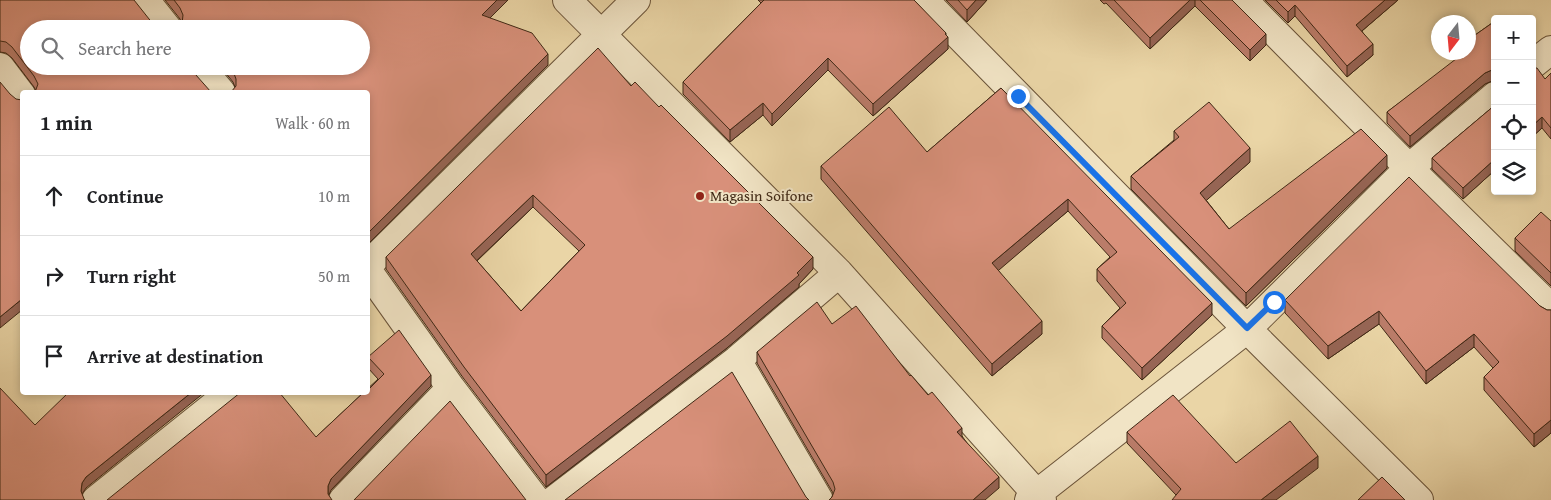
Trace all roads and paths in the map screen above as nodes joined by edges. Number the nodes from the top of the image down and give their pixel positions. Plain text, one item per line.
1 (145, 0) edge
2 (567, 0) edge
3 (636, 0) edge
4 (924, 0) edge
5 (1243, 0) edge
6 (161, 20) edge
7 (602, 34) junction
8 (1551, 50) edge
9 (1536, 62) edge
10 (0, 67) edge
11 (207, 75) edge
12 (219, 90) edge
13 (20, 93) edge
14 (1491, 99) edge
15 (1409, 168) junction
16 (370, 263) edge
17 (839, 273) junction
18 (370, 274) edge
19 (1551, 308) edge
20 (1247, 328) junction
21 (737, 360) junction
22 (451, 388) junction
23 (226, 395) edge
24 (1036, 498) edge
25 (96, 500) edge
26 (343, 500) edge
27 (536, 500) edge
28 (554, 500) edge
29 (819, 500) edge
30 (1419, 500) edge

1 - 6 street
2 - 7 street
3 - 7 street
4 - 20 street
5 - 15 street
7 - 16 street
7 - 17 street
8 - 9 street
10 - 13 street
11 - 12 street
14 - 15 street
15 - 19 street
15 - 20 street
17 - 21 street
17 - 24 street
18 - 22 street
20 - 24 street
20 - 30 street
21 - 28 street
21 - 29 street
22 - 26 street
22 - 27 street
23 - 25 street

